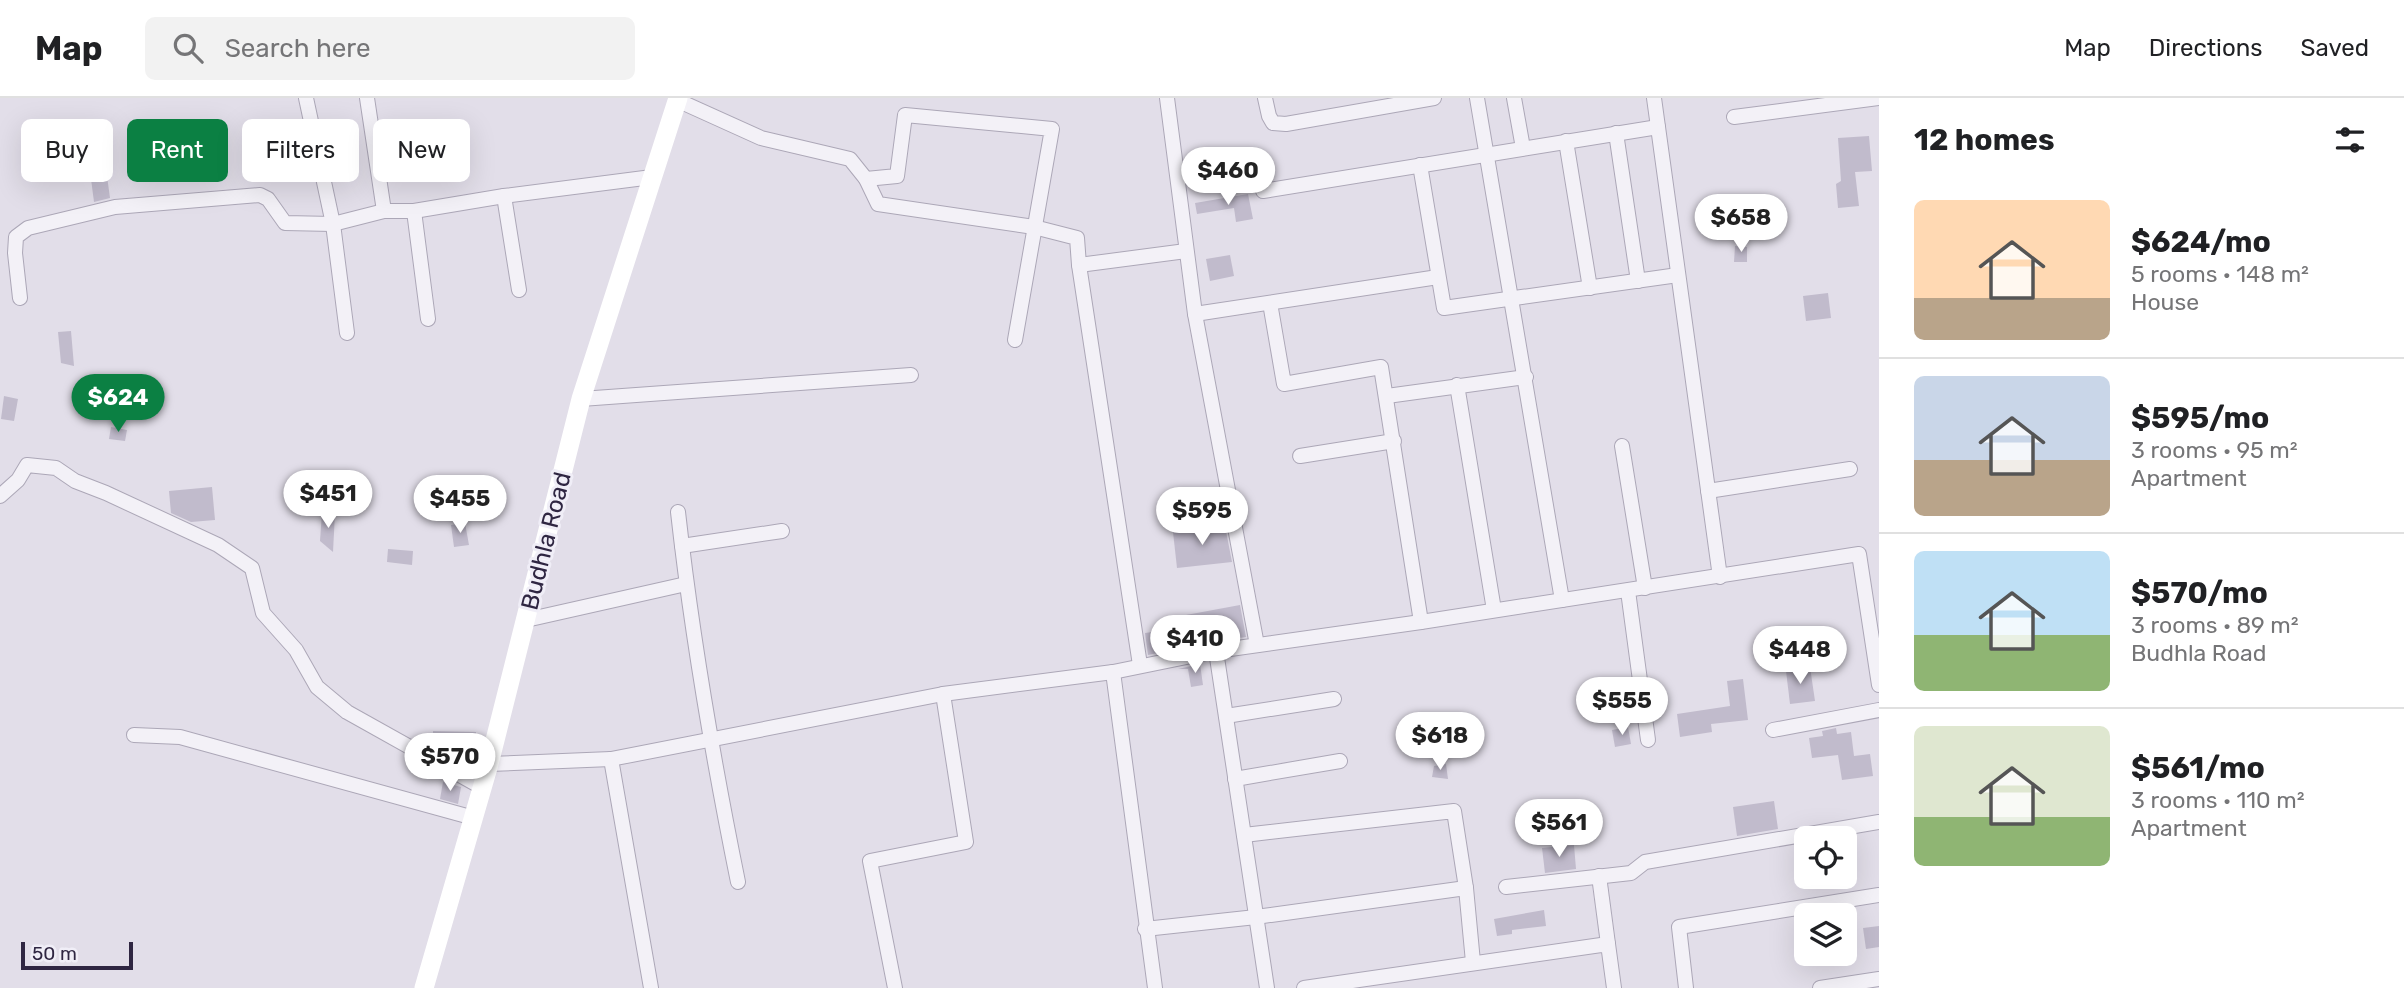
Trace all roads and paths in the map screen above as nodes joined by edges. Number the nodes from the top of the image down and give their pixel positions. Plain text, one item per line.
1 (306, 98) edge
2 (367, 98) edge
3 (1167, 98) edge
4 (1265, 98) edge
5 (1434, 98) edge
6 (1477, 98) edge
7 (1514, 98) edge
8 (1654, 98) edge
9 (1879, 98) edge
10 (678, 99) edge
11 (1734, 117) dead end
12 (1658, 127) junction
13 (1616, 133) junction
14 (1566, 142) junction
15 (1523, 148) junction
16 (1487, 154) junction
17 (1420, 165) junction
18 (652, 177) junction
19 (866, 179) junction
20 (1263, 191) dead end
21 (503, 196) junction
22 (384, 211) junction
23 (414, 211) junction
24 (332, 224) junction
25 (1034, 227) junction
26 (1186, 251) junction
27 (1079, 265) junction
28 (1678, 275) junction
29 (1438, 277) junction
30 (1638, 281) junction
31 (1590, 288) junction
32 (519, 290) dead end
33 (20, 298) dead end
34 (1512, 299) junction
35 (1269, 303) junction
36 (1195, 314) junction
37 (428, 319) dead end
38 (347, 333) dead end
39 (1016, 340) dead end
40 (911, 375) dead end
41 (1525, 377) junction
42 (1457, 385) junction
43 (1387, 396) junction
44 (581, 399) junction
45 (1394, 441) junction
46 (1622, 446) dead end
47 (1300, 456) dead end
48 (1850, 469) dead end
49 (1708, 491) junction
50 (0, 496) edge
51 (678, 512) dead end
52 (782, 531) dead end
53 (682, 546) junction
54 (1720, 577) junction
55 (686, 584) junction
56 (1645, 588) junction
57 (1628, 591) junction
58 (1562, 600) junction
59 (1494, 610) junction
60 (526, 620) junction
61 (1421, 622) junction
62 (1257, 645) junction
63 (1216, 651) junction
64 (1140, 665) junction
65 (1113, 672) junction
66 (1879, 685) edge
67 (943, 694) junction
68 (1334, 699) dead end
69 (1879, 710) edge
70 (1226, 716) junction
71 (1773, 730) dead end
72 (134, 735) dead end
73 (709, 739) junction
74 (1648, 740) dead end
75 (611, 759) junction
76 (1340, 761) dead end
77 (489, 764) junction
78 (1235, 779) junction
79 (483, 788) junction
80 (474, 818) junction
81 (1879, 822) edge
82 (1244, 835) junction
83 (1599, 877) junction
84 (738, 882) dead end
85 (1506, 887) dead end
86 (1466, 888) junction
87 (1879, 895) edge
88 (1256, 917) junction
89 (1146, 929) junction
90 (1608, 944) junction
91 (1474, 962) junction
92 (1879, 979) edge
93 (1335, 986) edge
94 (424, 988) edge
95 (651, 988) edge
96 (895, 988) edge
97 (1155, 988) edge
98 (1266, 988) edge
99 (1304, 988) edge
100 (1614, 988) edge
101 (1686, 988) edge
102 (1820, 988) edge

1 - 24 street
2 - 22 street
3 - 26 street
4 - 5 street
6 - 16 street
7 - 15 street
8 - 12 street
9 - 11 street
10 - 18 main road, Budhla Road
10 - 19 street
12 - 13 street
12 - 28 street
13 - 14 street
13 - 30 street
14 - 15 street
14 - 31 street
15 - 16 street
16 - 17 street
16 - 34 street
17 - 20 street
17 - 29 street
18 - 21 street
18 - 44 main road, Budhla Road
19 - 25 street
19 - 25 street
21 - 23 street
21 - 32 street
22 - 23 street
22 - 24 street
23 - 37 street
24 - 33 street
24 - 38 street
25 - 27 street
25 - 39 street
26 - 27 street
26 - 36 street
27 - 64 street
28 - 30 street
28 - 49 street
29 - 34 street
29 - 35 street
30 - 31 street
31 - 34 street
34 - 41 street
35 - 36 street
35 - 43 street
36 - 62 street
40 - 44 street
41 - 42 street
41 - 58 street
42 - 43 street
42 - 59 street
43 - 45 street
44 - 60 main road, Budhla Road
45 - 47 street
45 - 61 street
46 - 56 street
48 - 49 street
49 - 54 street
50 - 79 street
51 - 53 street
52 - 53 street
53 - 55 street
54 - 56 street
54 - 66 street
55 - 60 street
55 - 73 street
56 - 57 street
57 - 58 street
57 - 74 street
58 - 59 street
59 - 61 street
60 - 77 main road, Budhla Road
61 - 62 street
62 - 63 street
63 - 64 street
63 - 70 street
64 - 65 street
65 - 67 street
65 - 89 street
67 - 73 street
67 - 96 street
68 - 70 street
69 - 71 street
70 - 78 street
72 - 80 street
73 - 75 street
73 - 84 street
75 - 77 street
75 - 95 street
76 - 78 street
77 - 79 main road, Budhla Road
78 - 82 street
79 - 80 main road, Budhla Road
80 - 94 main road, Budhla Road
81 - 83 street
82 - 86 street
82 - 88 street
83 - 85 street
83 - 90 street
86 - 88 street
86 - 91 street
87 - 101 street
88 - 89 street
88 - 98 street
89 - 97 street
90 - 91 street
90 - 100 street
91 - 93 street
92 - 102 street
93 - 99 street

